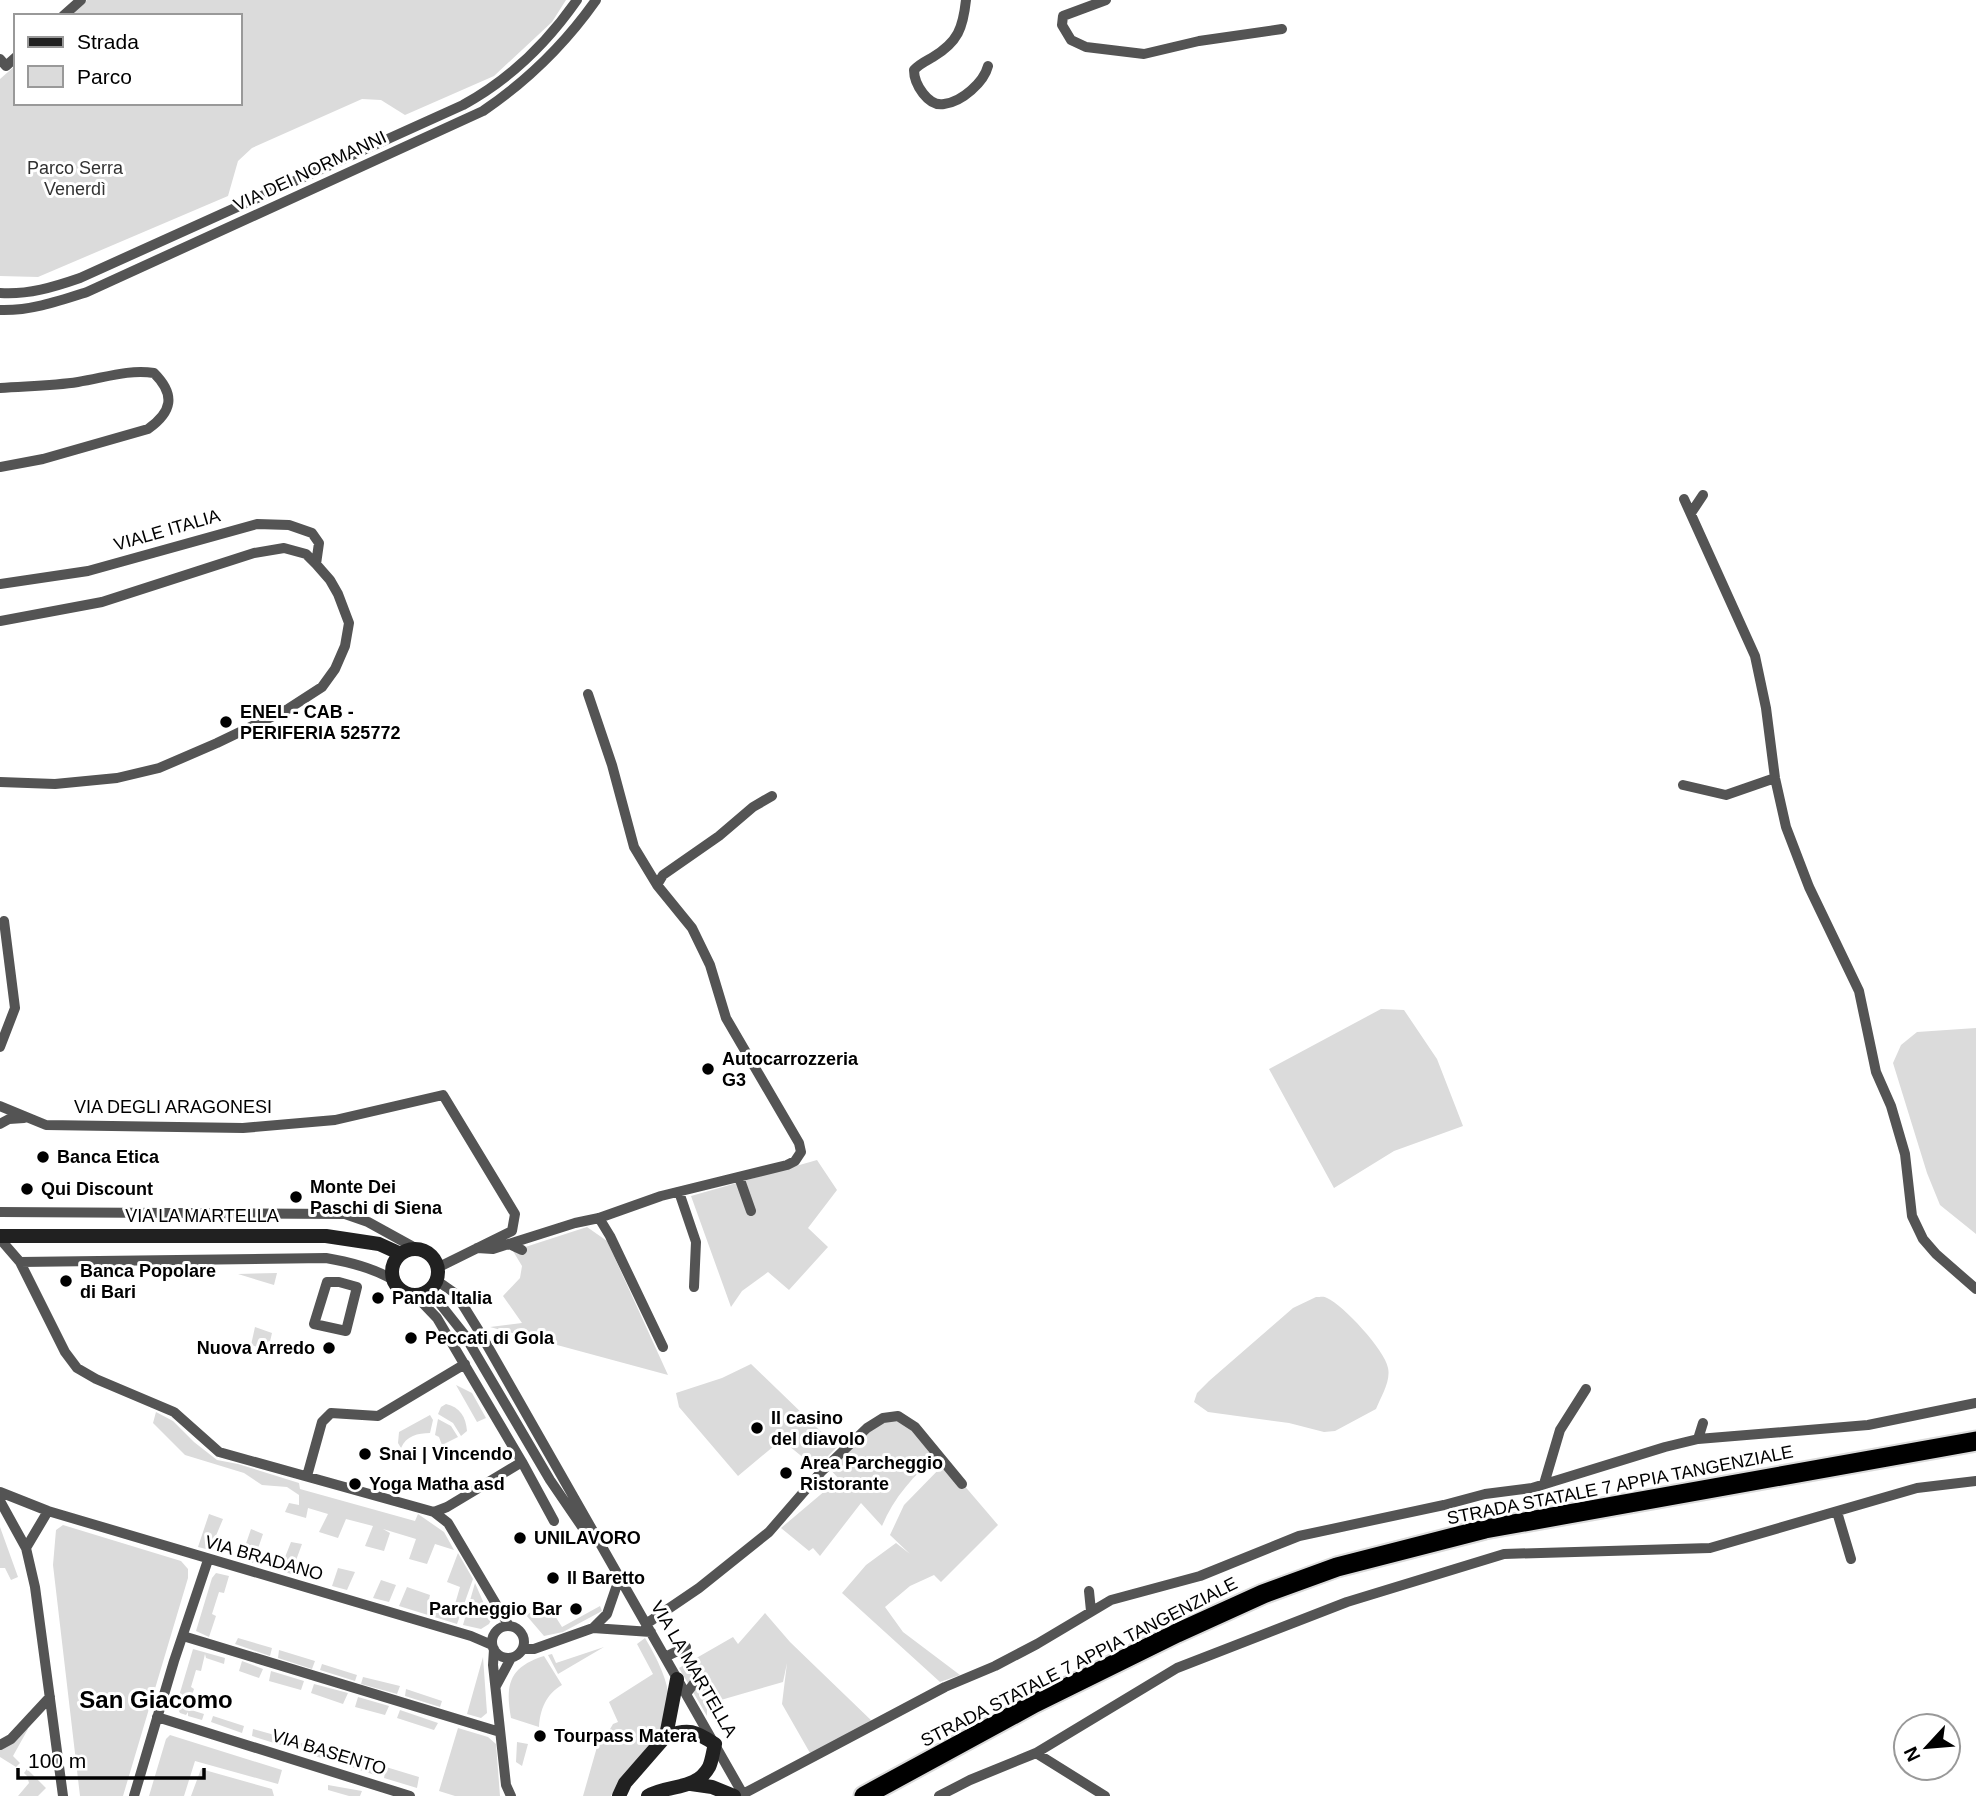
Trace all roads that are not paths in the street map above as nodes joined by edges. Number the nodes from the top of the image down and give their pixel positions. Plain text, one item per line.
1 (577, 0) edge
2 (596, 0) edge
3 (966, 0) edge
4 (1106, 0) edge
5 (1282, 29) dead end
6 (988, 66) dead end
7 (0, 293) edge
8 (0, 310) edge
9 (0, 387) edge
10 (0, 467) edge
11 (1703, 495) dead end
12 (1684, 499) dead end
13 (1691, 513) junction
14 (316, 564) junction
15 (0, 584) edge
16 (0, 621) edge
17 (587, 694) dead end
18 (1774, 778) junction
19 (0, 782) edge
20 (1683, 785) dead end
21 (772, 796) dead end
22 (657, 885) junction
23 (4, 921) dead end
24 (0, 1047) edge
25 (0, 1106) edge
26 (28, 1118) junction
27 (0, 1124) edge
28 (774, 1155) dead end
29 (780, 1167) junction
30 (739, 1177) junction
31 (680, 1192) junction
32 (751, 1210) dead end
33 (0, 1212) edge
34 (599, 1218) junction
35 (368, 1222) junction
36 (0, 1237) edge
37 (358, 1240) junction
38 (509, 1244) junction
39 (477, 1248) junction
40 (399, 1249) junction
41 (522, 1250) dead end
42 (20, 1262) junction
43 (395, 1281) junction
44 (339, 1282) joint
45 (429, 1283) junction
46 (694, 1287) dead end
47 (1976, 1289) edge
48 (663, 1347) dead end
49 (465, 1364) junction
50 (1586, 1389) dead end
51 (1976, 1403) edge
52 (1703, 1423) dead end
53 (1698, 1439) junction
54 (1976, 1441) edge
55 (522, 1462) junction
56 (307, 1476) junction
57 (1976, 1481) edge
58 (962, 1484) dead end
59 (1544, 1484) junction
60 (0, 1492) edge
61 (0, 1501) edge
62 (48, 1511) junction
63 (434, 1512) junction
64 (1837, 1512) junction
65 (554, 1521) dead end
66 (26, 1548) junction
67 (1851, 1559) dead end
68 (208, 1560) junction
69 (610, 1561) junction
70 (620, 1579) junction
71 (1089, 1591) dead end
72 (1091, 1611) junction
73 (593, 1628) junction
74 (649, 1628) junction
75 (522, 1634) junction
76 (183, 1636) junction
77 (497, 1637) junction
78 (544, 1644) junction
79 (685, 1647) dead end
80 (523, 1649) junction
81 (665, 1657) junction
82 (511, 1658) junction
83 (698, 1678) dead end
84 (677, 1679) junction
85 (496, 1686) junction
86 (686, 1694) junction
87 (50, 1697) junction
88 (157, 1717) junction
89 (500, 1732) junction
90 (666, 1736) junction
91 (715, 1744) junction
92 (0, 1745) edge
93 (1037, 1753) junction
94 (691, 1784) junction
95 (62, 1791) edge
96 (740, 1795) edge
97 (52, 1796) edge
98 (134, 1796) edge
99 (410, 1796) edge
100 (511, 1796) edge
101 (619, 1796) edge
102 (648, 1796) edge
103 (864, 1796) edge
104 (939, 1796) edge
105 (1105, 1796) edge

1 - 7 street, VIA DEI NORMANNI
2 - 8 street, VIA DEI NORMANNI
3 - 6 street
4 - 5 street
9 - 10 street
11 - 13 street
12 - 13 street
13 - 18 street
14 - 15 street, VIALE ITALIA
14 - 16 street, VIALE ITALIA
14 - 19 street, VIALE ITALIA
17 - 22 street
18 - 20 street
18 - 47 street
21 - 22 street
22 - 29 street
23 - 24 street
25 - 26 street, VIA DEGLI ARAGONESI
26 - 27 street
26 - 39 street, VIA DEGLI ARAGONESI
28 - 29 street
29 - 30 street
30 - 31 street
30 - 32 street
31 - 34 street
31 - 46 street
33 - 35 street
34 - 38 street
34 - 48 street
35 - 37 street
35 - 40 street
36 - 37 street, VIA LA MARTELLA
36 - 42 street
37 - 40 street, VIA LA MARTELLA
38 - 39 street
38 - 41 street
39 - 45 street, VIA DEGLI ARAGONESI
40 - 43 street
40 - 45 street
42 - 43 street
42 - 56 street
43 - 45 street
44 - 44 street
45 - 49 street
45 - 69 street, VIA LA MARTELLA
45 - 69 street, VIA LA MARTELLA
49 - 55 street
49 - 56 street
50 - 59 street
51 - 53 street
52 - 53 street
53 - 59 street
54 - 103 highway, STRADA STATALE 7 APPIA TANGENZIALE
55 - 63 street
55 - 65 street
56 - 63 street
57 - 64 street
58 - 74 street
59 - 72 street
60 - 62 street, VIA BRADANO
61 - 66 street
62 - 66 street
62 - 68 street, VIA BRADANO
63 - 77 street
64 - 67 street
64 - 93 street
66 - 87 street
68 - 76 street
68 - 77 street, VIA BRADANO
69 - 70 street, VIA LA MARTELLA
70 - 73 street
70 - 74 street, VIA LA MARTELLA
71 - 72 street
72 - 96 street
73 - 74 street
73 - 78 street
74 - 81 street, VIA LA MARTELLA
75 - 77 street
75 - 78 street
75 - 80 street
76 - 88 street
76 - 89 street
77 - 82 street
77 - 85 street
78 - 80 street
79 - 81 street
80 - 82 street
81 - 84 street, VIA LA MARTELLA
82 - 85 street
83 - 86 street
84 - 86 street, VIA LA MARTELLA
84 - 90 street
85 - 89 street
86 - 91 street, VIA LA MARTELLA
87 - 92 street
87 - 95 street
88 - 98 street
88 - 99 street, VIA BASENTO
89 - 100 street
90 - 91 street
90 - 101 street
91 - 94 street
91 - 96 street, VIA LA MARTELLA
93 - 104 street
93 - 105 street
94 - 96 street
94 - 102 street
95 - 97 street

